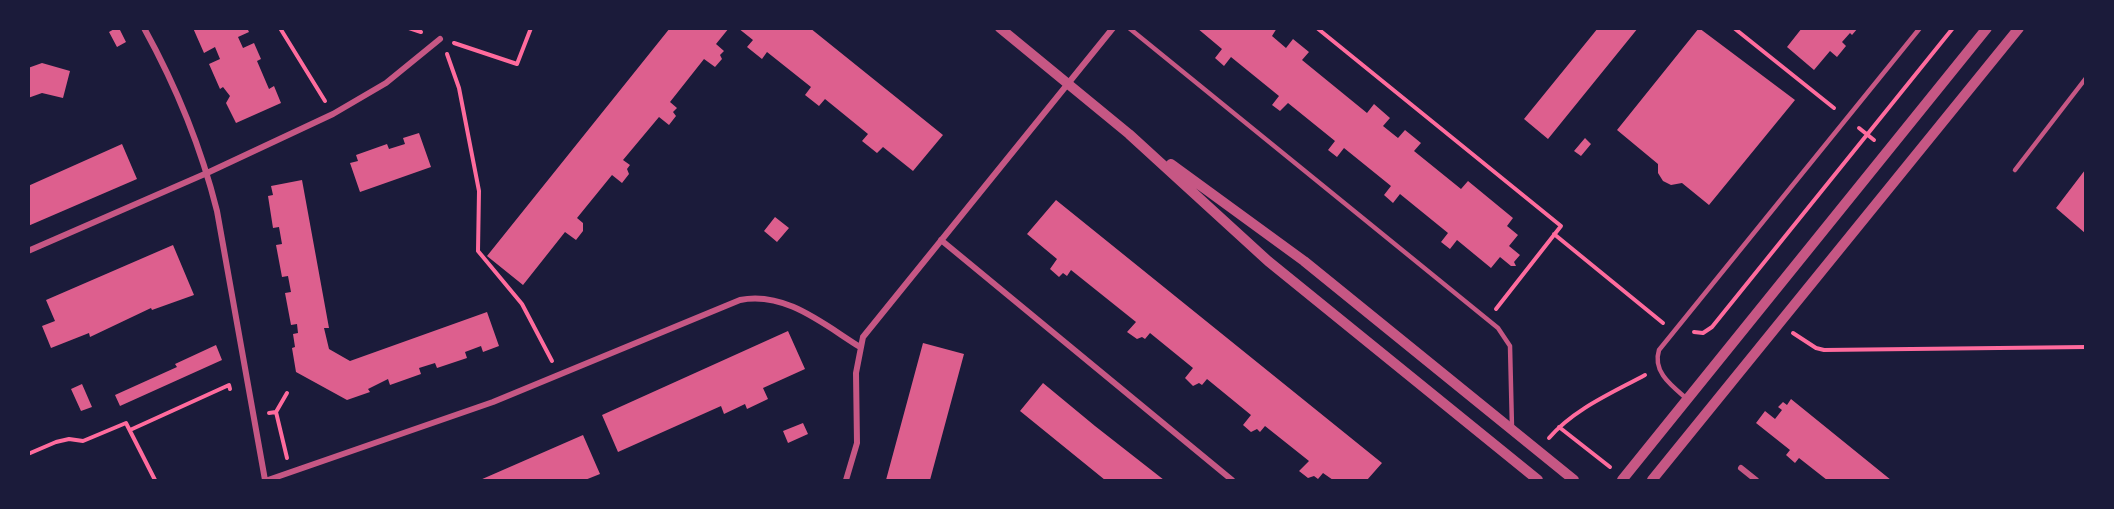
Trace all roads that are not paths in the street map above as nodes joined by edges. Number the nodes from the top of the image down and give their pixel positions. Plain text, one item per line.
1 (144, 28) edge
2 (1000, 28) edge
3 (1113, 28) edge
4 (1129, 28) edge
5 (1920, 28) edge
6 (1987, 28) edge
7 (2019, 28) edge
8 (440, 39) road end
9 (2085, 78) edge
10 (1069, 84) junction
11 (1130, 134) junction
12 (2014, 170) dead end
13 (207, 173) junction
14 (941, 240) junction
15 (28, 251) edge
16 (860, 347) junction
17 (1687, 400) junction
18 (1512, 430) junction
19 (1741, 468) dead end
20 (1623, 479) edge
21 (266, 480) edge
22 (846, 480) edge
23 (1233, 480) edge
24 (1538, 480) edge
25 (1574, 480) edge
26 (1652, 480) edge
27 (1756, 480) edge

1 - 13 street
2 - 10 street
3 - 10 street
4 - 18 lane
5 - 17 lane
6 - 17 street
7 - 26 street
8 - 13 street
9 - 12 lane
10 - 11 street
10 - 14 street
11 - 18 street
11 - 24 street
13 - 15 street
13 - 21 street
14 - 16 street
14 - 23 street
16 - 21 street
16 - 22 street
17 - 20 street
18 - 25 street
19 - 27 street

